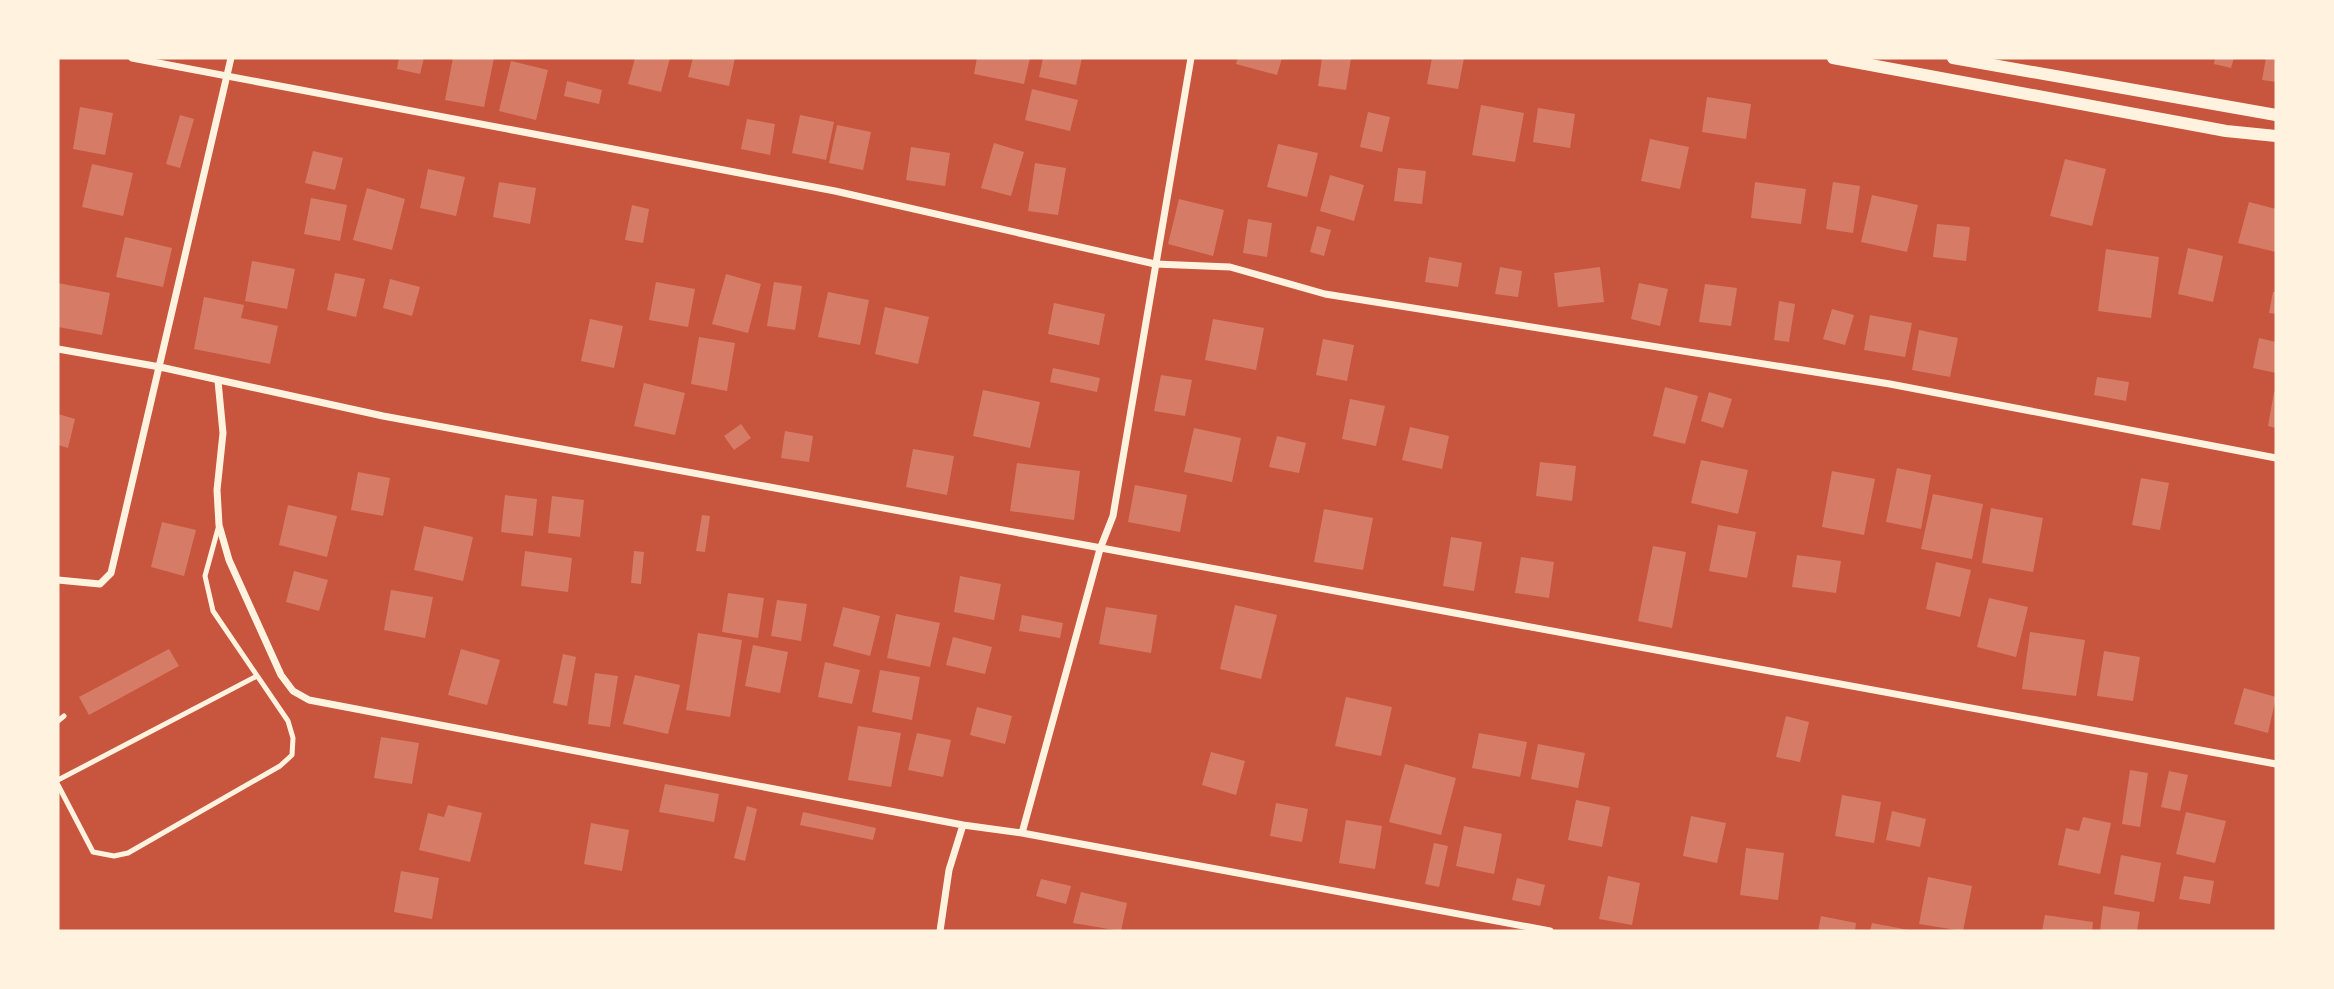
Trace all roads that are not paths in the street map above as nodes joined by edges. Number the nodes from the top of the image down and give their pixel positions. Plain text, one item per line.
1 (132, 58) edge
2 (231, 58) edge
3 (1191, 58) edge
4 (1833, 58) edge
5 (1953, 58) edge
6 (229, 75) junction
7 (2276, 115) edge
8 (2276, 136) edge
9 (1155, 264) junction
10 (58, 349) edge
11 (160, 367) junction
12 (218, 381) junction
13 (2276, 458) edge
14 (219, 525) junction
15 (1100, 549) junction
16 (58, 580) edge
17 (257, 676) junction
18 (64, 716) dead end
19 (58, 721) edge
20 (2276, 764) edge
21 (58, 783) edge
22 (963, 825) junction
23 (1022, 833) junction
24 (940, 931) edge
25 (1550, 931) edge

1 - 6 street
2 - 6 street
3 - 9 street
4 - 8 street
5 - 7 street
6 - 9 street
6 - 11 street
9 - 13 street
9 - 15 street
10 - 11 street
11 - 12 street
11 - 16 street
12 - 14 street
12 - 15 street
14 - 17 lane
14 - 22 street
15 - 20 street
15 - 23 street
17 - 21 lane
17 - 21 lane
18 - 19 lane
22 - 23 street
22 - 24 street
23 - 25 street

